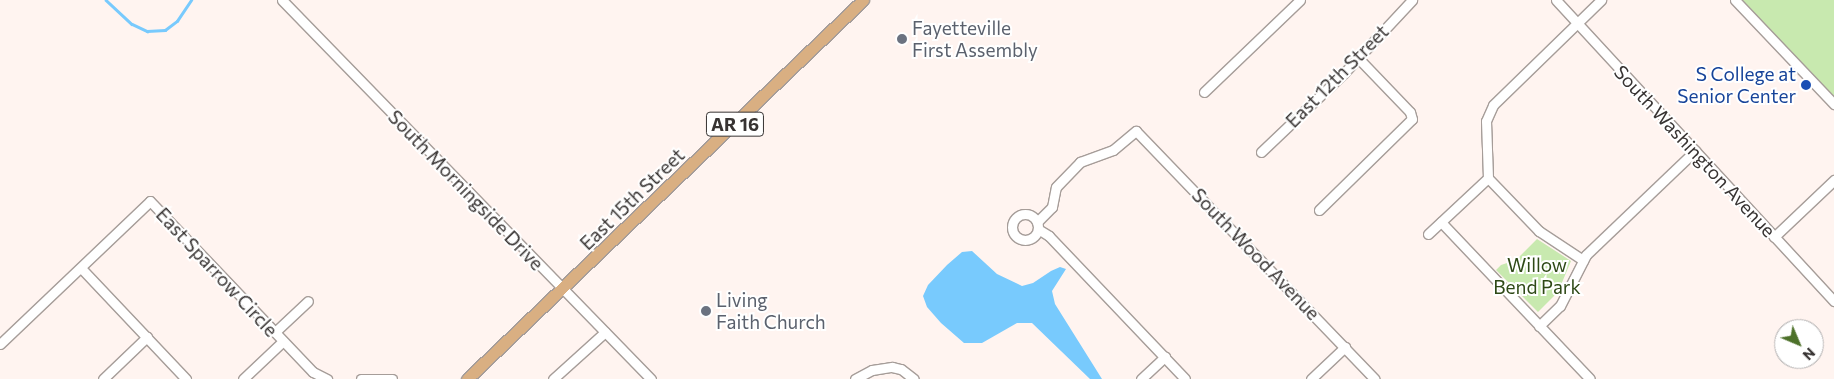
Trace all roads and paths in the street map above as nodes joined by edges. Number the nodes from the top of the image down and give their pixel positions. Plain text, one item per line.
1 (282, 0) edge
2 (863, 0) edge
3 (1300, 0) edge
4 (1412, 0) edge
5 (1556, 0) edge
6 (1601, 0) edge
7 (1735, 0) edge
8 (1578, 24) junction
9 (1358, 58) junction
10 (1204, 92) dead end
11 (1834, 104) edge
12 (1695, 151) junction
13 (1261, 152) dead end
14 (1488, 178) junction
15 (1834, 180) edge
16 (1319, 210) dead end
17 (1441, 222) junction
18 (1428, 234) dead end
19 (1774, 237) junction
20 (1583, 260) junction
21 (81, 268) junction
22 (563, 290) junction
23 (308, 301) dead end
24 (1834, 301) edge
25 (1539, 326) junction
26 (275, 332) junction
27 (605, 332) junction
28 (147, 337) junction
29 (283, 341) junction
30 (0, 344) edge
31 (1344, 347) junction
32 (1165, 357) junction
33 (859, 377) edge
34 (103, 379) edge
35 (186, 379) edge
36 (242, 379) edge
37 (328, 379) edge
38 (361, 379) edge
39 (392, 379) edge
40 (468, 379) edge
41 (553, 379) edge
42 (651, 379) edge
43 (914, 379) edge
44 (1141, 379) edge
45 (1186, 379) edge
46 (1311, 379) edge
47 (1375, 379) edge
48 (1590, 379) edge

1 - 22 street, South Morningside Drive
2 - 22 main road, East 15th Street / AR 16
3 - 10 street
4 - 9 street, East 12th Street
5 - 8 street, South Washington Avenue
6 - 8 street
7 - 11 street
8 - 12 street, South Washington Avenue
8 - 14 street
9 - 13 street, East 12th Street
9 - 16 street
12 - 19 street, South Washington Avenue
12 - 20 street
14 - 17 street
14 - 20 street
15 - 19 street
17 - 18 street
17 - 25 street
19 - 24 street, South Washington Avenue
20 - 25 street
21 - 26 street, East Sparrow Circle
21 - 28 street
21 - 30 street, East Sparrow Circle
22 - 27 street, South Morningside Drive
22 - 40 main road, East 15th Street / AR 16
23 - 26 street
25 - 48 street
26 - 29 street, East Sparrow Circle
27 - 41 street
27 - 42 street, South Morningside Drive
28 - 34 street
28 - 35 street
29 - 36 street
29 - 37 street, East Sparrow Circle
31 - 32 street, South Wood Avenue
31 - 46 street
31 - 47 street, South Wood Avenue
32 - 44 street
32 - 45 street
33 - 43 street
38 - 39 street

